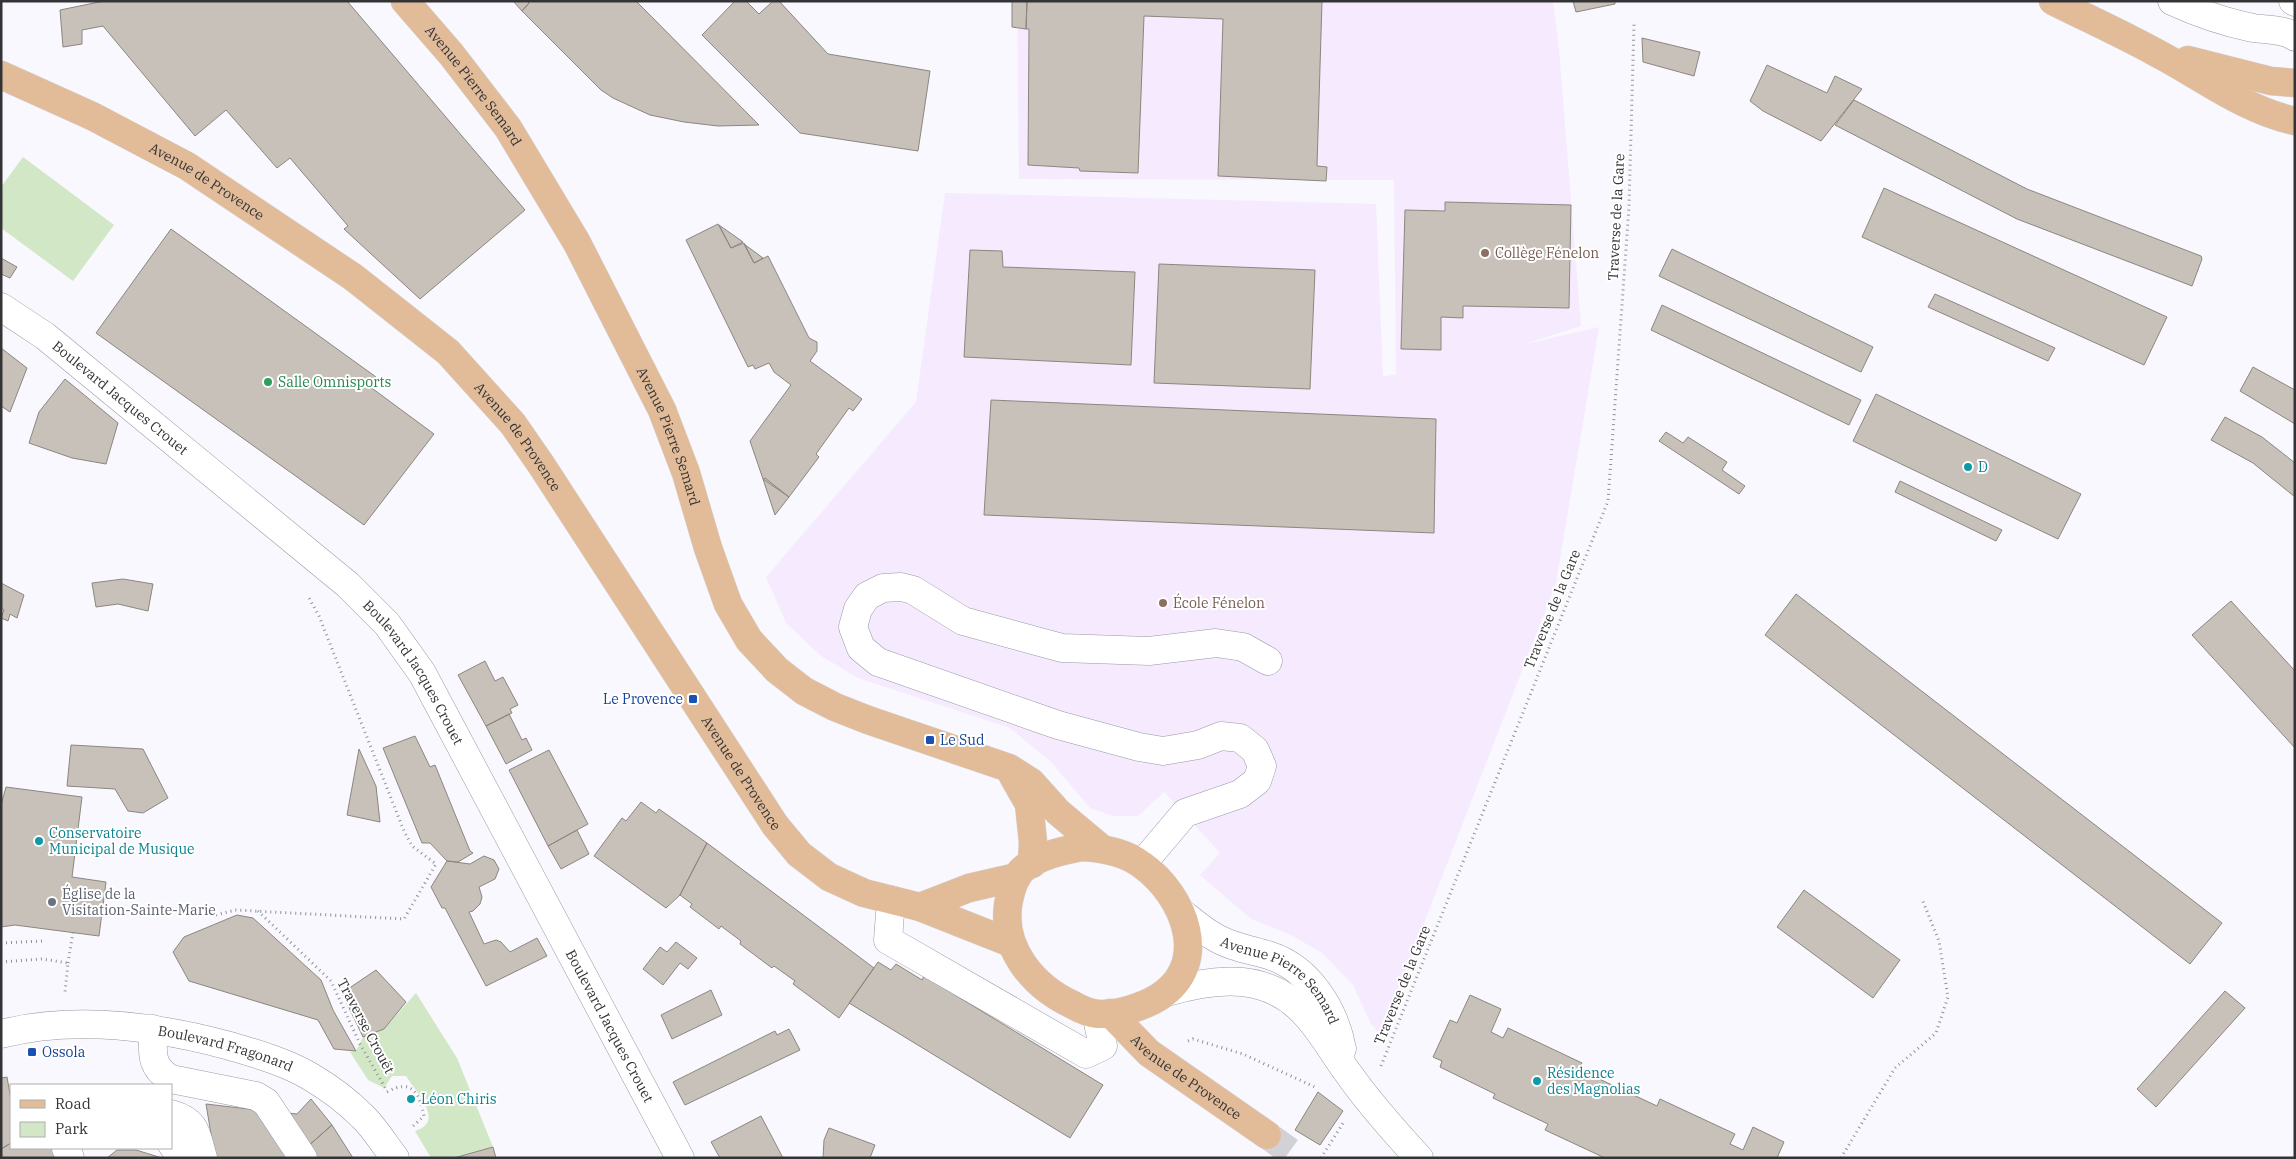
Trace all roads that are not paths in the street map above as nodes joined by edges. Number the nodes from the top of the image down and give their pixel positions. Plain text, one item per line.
1 (405, 1) edge
2 (2053, 1) edge
3 (2172, 1) edge
4 (2202, 8) edge
5 (2295, 37) edge
6 (2155, 52) junction
7 (1, 75) edge
8 (2295, 83) edge
9 (2295, 121) edge
10 (1, 307) edge
11 (1268, 661) dead end
12 (1009, 768) junction
13 (1101, 848) junction
14 (1142, 864) junction
15 (1025, 870) junction
16 (891, 900) junction
17 (920, 906) junction
18 (1182, 913) junction
19 (1011, 943) junction
20 (1167, 992) junction
21 (1103, 1013) junction
22 (7, 1025) edge
23 (153, 1029) junction
24 (1346, 1070) junction
25 (152, 1079) edge
26 (172, 1114) edge
27 (1268, 1135) tunnel mouth
28 (172, 1144) edge
29 (181, 1158) edge
30 (203, 1158) edge
31 (303, 1158) edge
32 (395, 1158) edge
33 (680, 1158) edge
34 (1419, 1158) edge

1 - 12 main road, Avenue Pierre Semard
2 - 6 main road
3 - 4 street
4 - 5 street
6 - 8 main road
6 - 9 main road
7 - 16 main road, Avenue de Provence
10 - 33 street, Boulevard Jacques Crouet
11 - 14 street
12 - 13 main road, Avenue Pierre Semard
12 - 15 main road
13 - 14 main road
13 - 15 main road
14 - 18 main road
15 - 17 main road
15 - 19 main road
16 - 17 main road, Avenue de Provence
16 - 21 street
17 - 19 main road, Avenue de Provence
18 - 20 main road
18 - 24 street, Avenue Pierre Semard
19 - 21 main road
20 - 21 main road
20 - 24 street, Avenue Pierre Semard
21 - 27 main road, Avenue de Provence
22 - 23 street, Boulevard Fragonard
23 - 25 street
23 - 32 street, Boulevard Fragonard
24 - 34 street, Avenue Pierre Semard
25 - 31 street
26 - 30 street
28 - 29 street

